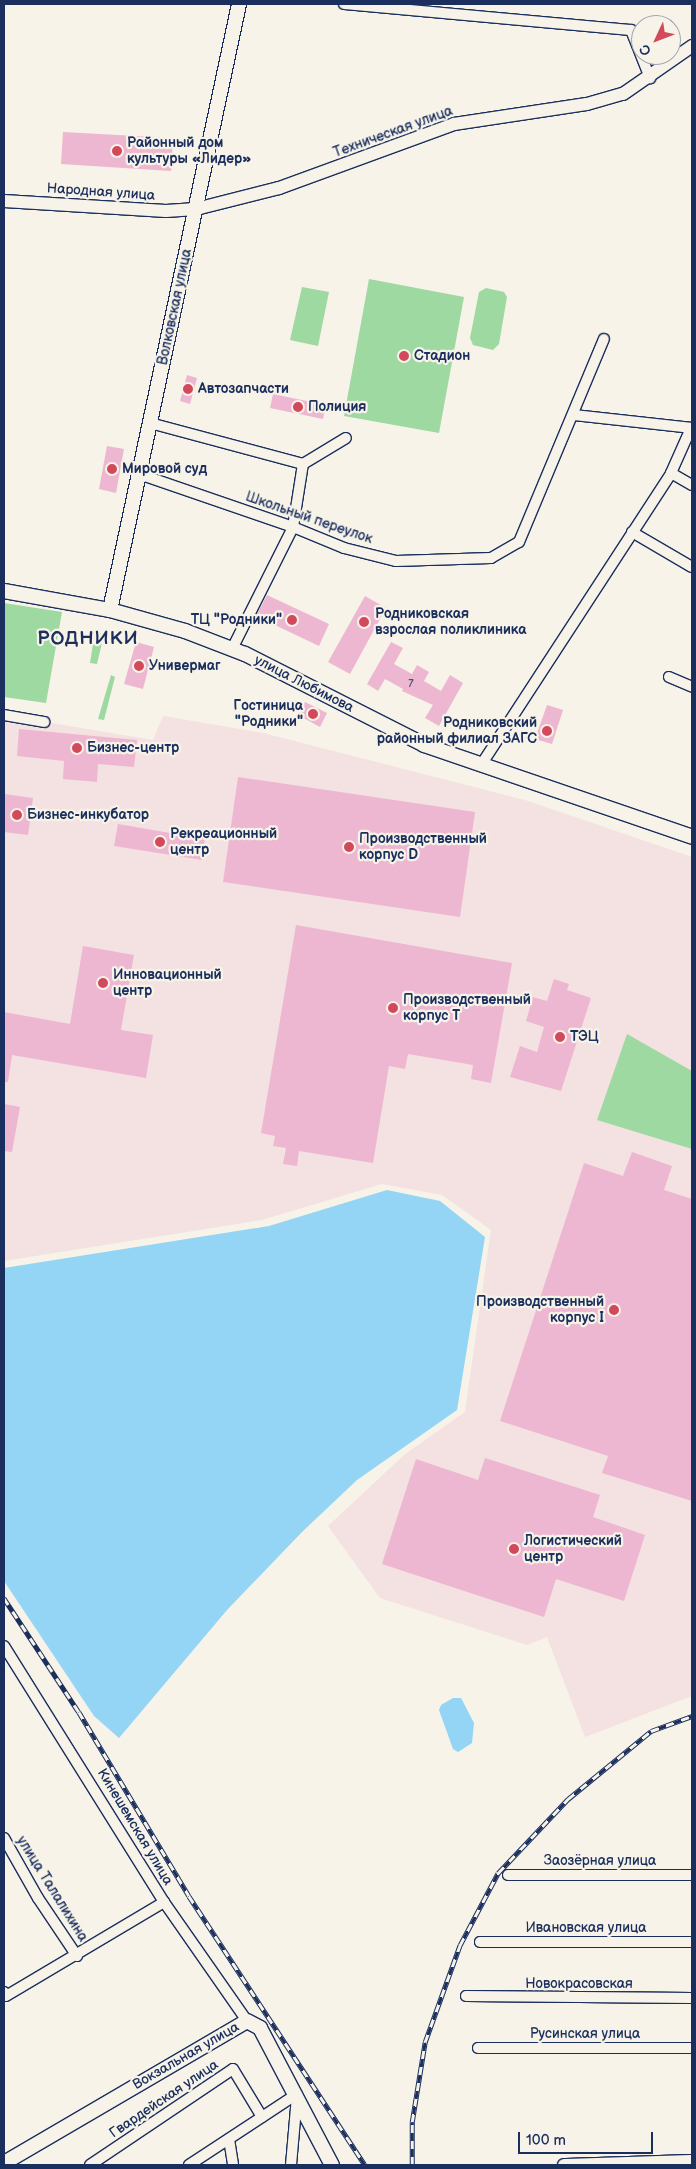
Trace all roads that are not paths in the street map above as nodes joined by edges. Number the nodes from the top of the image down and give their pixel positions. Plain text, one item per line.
1 (238, 4) edge
2 (344, 4) edge
3 (692, 46) edge
4 (654, 75) junction
5 (4, 201) edge
6 (196, 209) junction
7 (604, 339) dead end
8 (574, 415) junction
9 (150, 423) junction
10 (692, 428) edge
11 (346, 438) dead end
12 (303, 464) junction
13 (670, 473) junction
14 (139, 474) junction
15 (692, 485) edge
16 (293, 527) junction
17 (632, 532) junction
18 (692, 567) edge
19 (4, 591) edge
20 (110, 610) junction
21 (232, 649) junction
22 (669, 677) dead end
23 (692, 687) edge
24 (4, 715) edge
25 (44, 722) dead end
26 (481, 765) junction
27 (692, 837) edge
28 (4, 1646) edge
29 (4, 1838) edge
30 (508, 1875) dead end
31 (692, 1875) edge
32 (164, 1902) junction
33 (480, 1942) dead end
34 (692, 1942) edge
35 (78, 1956) junction
36 (4, 1992) edge
37 (466, 1996) dead end
38 (692, 1998) edge
39 (247, 2021) junction
40 (478, 2048) dead end
41 (692, 2048) edge
42 (297, 2094) junction
43 (262, 2117) junction
44 (228, 2139) junction
45 (4, 2163) edge
46 (690, 2163) edge
47 (601, 2164) edge
48 (90, 2165) edge
49 (189, 2165) edge
50 (232, 2165) edge
51 (292, 2165) edge
52 (332, 2165) edge
53 (564, 2165) edge

1 - 6 main road, Волковская улица
2 - 4 street
3 - 4 street, Техническая улица
4 - 6 street, Техническая улица
5 - 6 street, Народная улица
6 - 9 main road, Волковская улица
7 - 8 street, Школьный переулок
8 - 10 street
8 - 16 street, Школьный переулок
9 - 12 street
9 - 14 main road, Волковская улица
10 - 13 street
11 - 12 street
12 - 16 street
13 - 15 street
13 - 17 street
14 - 16 street, Школьный переулок
14 - 20 main road, Волковская улица
16 - 21 street
17 - 18 street
17 - 26 street
19 - 20 main road, улица Любимова
20 - 21 main road, улица Любимова
21 - 26 main road, улица Любимова
22 - 23 street
24 - 25 street
26 - 27 main road, улица Любимова
28 - 32 street, Кинешемская улица
29 - 35 street, улица Талалихина
30 - 31 street, Заозёрная улица
32 - 35 street
32 - 39 street, Кинешемская улица
33 - 34 street, Ивановская улица
35 - 36 street
37 - 38 street, Новокрасовская
39 - 42 main road, Вокзальная улица
39 - 45 main road, Вокзальная улица
40 - 41 street, Русинская улица
42 - 43 street
42 - 51 street
42 - 52 main road, Вокзальная улица
43 - 44 street
43 - 48 street, Гвардейская улица
44 - 49 street
44 - 50 street
46 - 47 street
47 - 53 street

